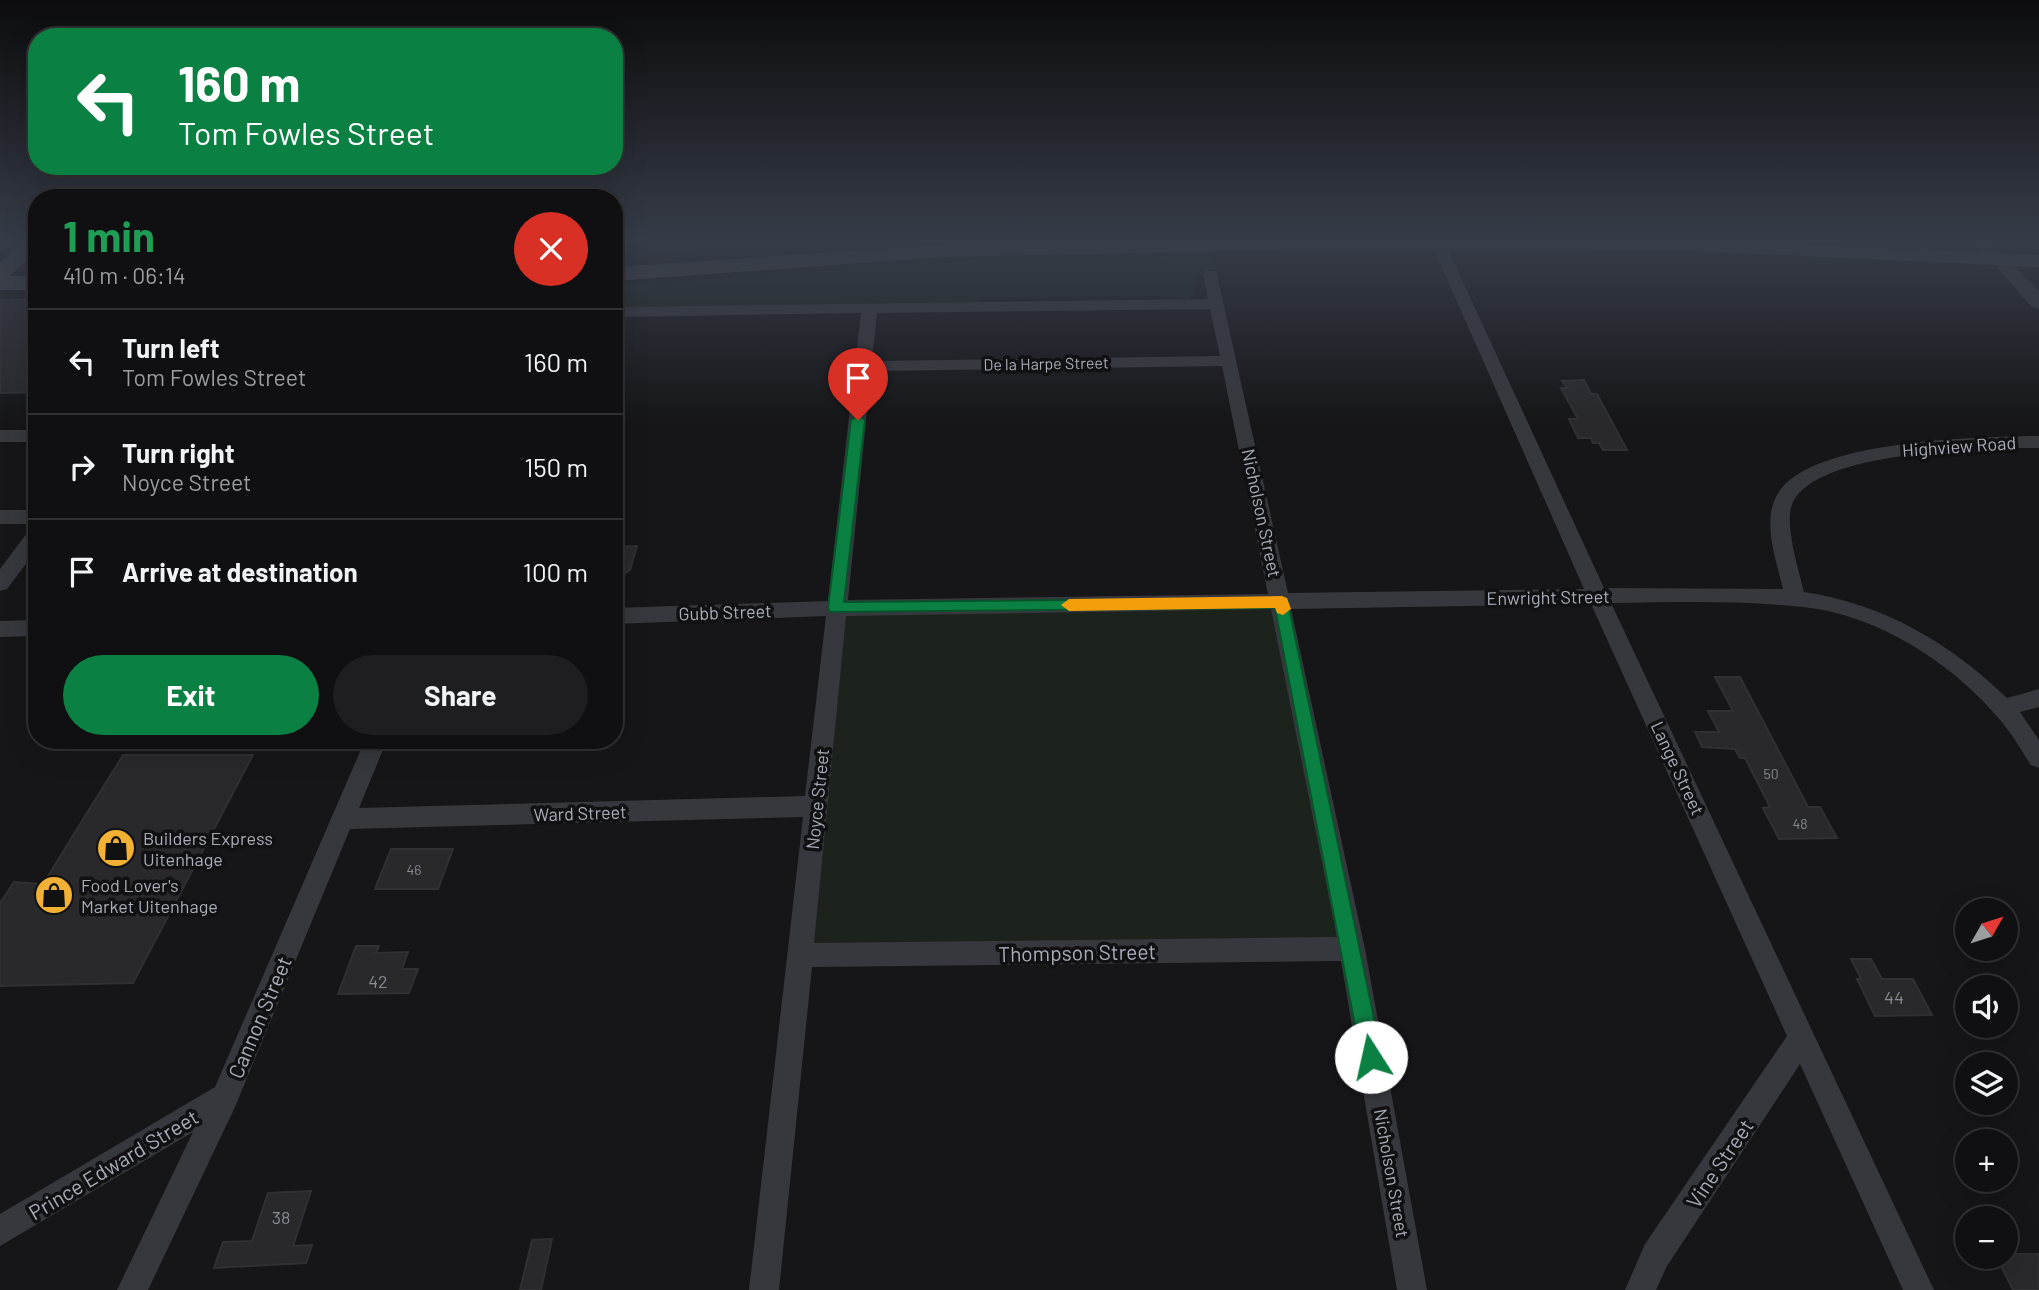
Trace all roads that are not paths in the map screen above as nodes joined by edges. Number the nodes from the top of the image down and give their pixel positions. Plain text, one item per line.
1 (1465, 303) edge
2 (1216, 304) joint
3 (869, 309) junction
4 (623, 312) edge
5 (1228, 361) junction
6 (864, 366) junction
7 (0, 436) edge
8 (28, 436) edge
9 (2039, 442) edge
10 (0, 517) edge
11 (28, 517) edge
12 (28, 546) edge
13 (0, 584) edge
14 (1599, 597) junction
15 (1805, 599) junction
16 (1282, 602) junction
17 (836, 608) junction
18 (623, 615) edge
19 (28, 628) edge
20 (0, 629) edge
21 (2039, 698) edge
22 (2004, 708) junction
23 (372, 749) edge
24 (2039, 758) edge
25 (817, 806) junction
26 (342, 819) junction
27 (1352, 948) junction
28 (801, 955) junction
29 (1802, 1038) junction
30 (225, 1097) junction
31 (0, 1231) edge
32 (132, 1290) edge
33 (764, 1290) edge
34 (1412, 1290) edge
35 (1640, 1290) edge
36 (1919, 1290) edge

1 - 14 street, Lange Street
2 - 3 street
2 - 5 street, Nicholson Street
3 - 4 street
3 - 6 street, Noyce Street
5 - 6 street, De la Harpe Street
5 - 16 street, Nicholson Street
6 - 17 street, Noyce Street
7 - 8 street
9 - 15 street, Highview Road
10 - 11 street
12 - 13 street
14 - 15 street, Enwright Street
14 - 16 street, Enwright Street
14 - 29 street, Lange Street
15 - 22 street, Enwright Street
16 - 17 street, Enwright Street
16 - 27 street, Nicholson Street
17 - 18 street, Gubb Street
17 - 25 street, Noyce Street
19 - 20 street
21 - 22 street
22 - 24 street, Enwright Street
23 - 26 street, Cannon Street
25 - 26 street, Ward Street
25 - 28 street, Noyce Street
26 - 30 street, Cannon Street
27 - 28 street, Thompson Street
27 - 34 street, Nicholson Street
28 - 33 street, Noyce Street
29 - 35 street, Vine Street
29 - 36 street, Lange Street
30 - 31 street, Prince Edward Street
30 - 32 street, Cannon Street

